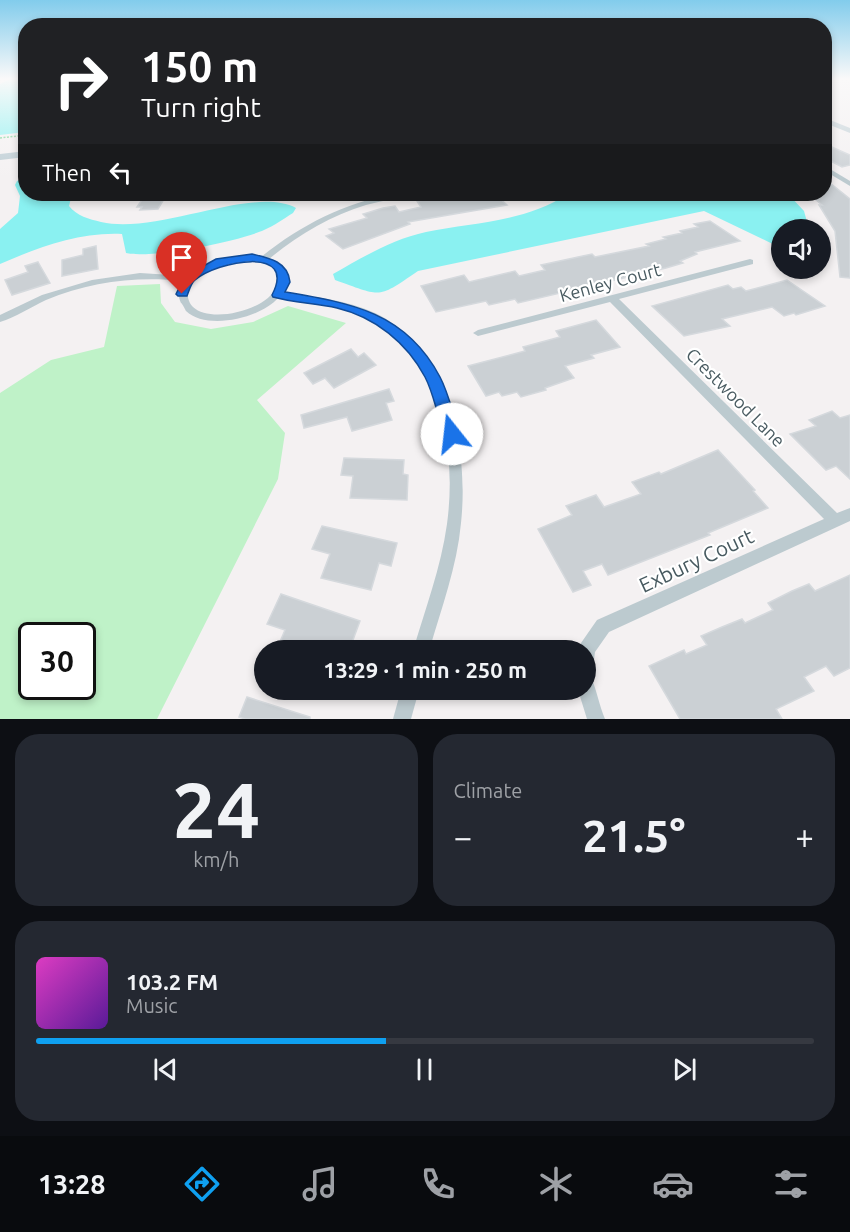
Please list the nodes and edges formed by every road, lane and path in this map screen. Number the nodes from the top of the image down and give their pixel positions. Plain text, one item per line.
1 (832, 123) edge
2 (850, 131) edge
3 (18, 136) edge
4 (0, 138) edge
5 (18, 149) edge
6 (0, 151) edge
7 (18, 155) edge
8 (0, 157) edge
9 (832, 172) edge
10 (850, 184) edge
11 (365, 201) edge
12 (264, 259) junction
13 (750, 262) dead end
14 (189, 279) junction
15 (278, 295) junction
16 (612, 298) junction
17 (0, 319) edge
18 (478, 333) dead end
19 (850, 514) edge
20 (834, 520) junction
21 (424, 640) edge
22 (593, 640) edge
23 (407, 700) edge
24 (589, 700) edge
25 (402, 719) edge
26 (596, 719) edge

1 - 2 street
3 - 4 path
5 - 6 street
7 - 8 street
9 - 10 street
11 - 12 street
12 - 14 street
12 - 15 street
13 - 16 street, Kenley Court
14 - 15 street
14 - 17 street
15 - 21 street
16 - 18 street, Kenley Court
16 - 20 street, Crestwood Lane
19 - 20 street, Exbury Court
20 - 22 street, Exbury Court
23 - 25 street
24 - 26 street

